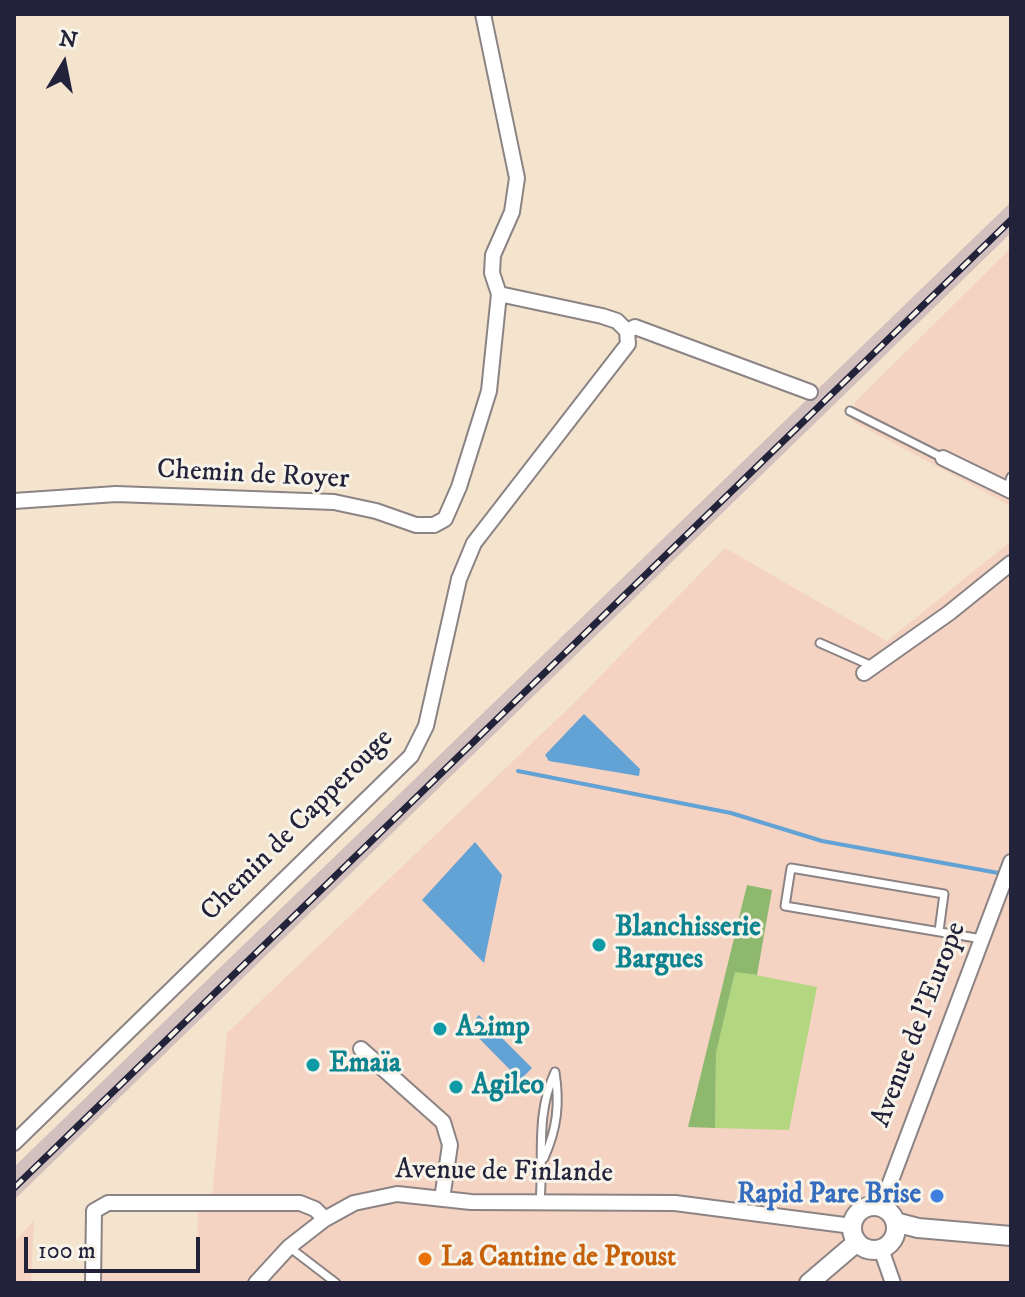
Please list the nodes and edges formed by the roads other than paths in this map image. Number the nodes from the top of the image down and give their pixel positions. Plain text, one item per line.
1 (483, 14) edge
2 (499, 294) junction
3 (627, 331) junction
4 (810, 392) dead end
5 (850, 411) dead end
6 (943, 458) joint
7 (1010, 486) edge
8 (14, 501) edge
9 (1011, 563) edge
10 (820, 643) dead end
11 (868, 670) joint
12 (1010, 863) edge
13 (939, 931) junction
14 (982, 939) junction
15 (361, 1049) dead end
16 (14, 1143) edge
17 (544, 1158) junction
18 (442, 1199) junction
19 (540, 1202) junction
20 (881, 1207) junction
21 (325, 1219) junction
22 (895, 1222) junction
23 (854, 1234) junction
24 (1011, 1236) edge
25 (289, 1247) junction
26 (881, 1249) junction
27 (93, 1283) edge
28 (256, 1283) edge
29 (336, 1283) edge
30 (809, 1283) edge
31 (893, 1283) edge

1 - 2 street
2 - 3 street
2 - 8 street, Chemin de Royer
3 - 4 street
3 - 16 street, Chemin de Capperouge
5 - 6 lane
6 - 7 street
9 - 11 street
10 - 11 lane
12 - 14 street, Avenue de l'Europe
13 - 13 lane
13 - 14 lane
14 - 20 street, Avenue de l'Europe
15 - 18 street
17 - 17 lane
17 - 19 lane
18 - 19 street, Avenue de Finlande
18 - 21 street, Avenue de Finlande
19 - 23 street, Avenue de Finlande
20 - 22 street
20 - 23 street
21 - 25 street, Avenue de Finlande
21 - 27 street
22 - 24 street
22 - 26 street
23 - 26 street
23 - 30 street
25 - 28 street, Avenue de Finlande
25 - 29 lane
26 - 31 street

